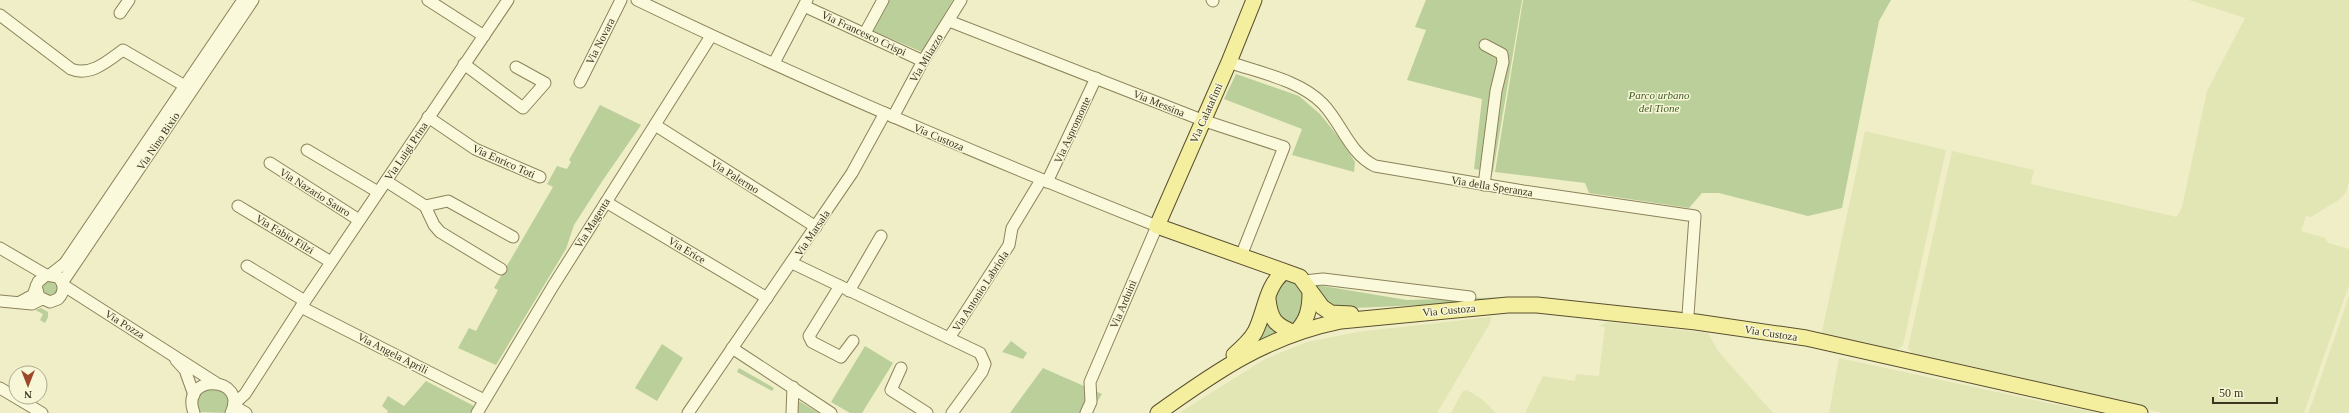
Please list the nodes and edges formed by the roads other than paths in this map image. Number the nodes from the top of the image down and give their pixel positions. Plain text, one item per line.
1 (129, 0) edge
2 (243, 0) edge
3 (253, 0) edge
4 (428, 0) edge
5 (508, 0) edge
6 (621, 0) edge
7 (637, 0) edge
8 (883, 0) edge
9 (961, 0) edge
10 (1254, 0) edge
11 (806, 3) edge
12 (120, 13) dead end
13 (0, 15) edge
14 (949, 21) junction
15 (865, 33) junction
16 (484, 36) junction
17 (711, 36) junction
18 (1485, 45) dead end
19 (923, 61) junction
20 (1229, 62) junction
21 (774, 63) junction
22 (464, 64) junction
23 (516, 67) dead end
24 (1096, 78) junction
25 (580, 82) dead end
26 (185, 86) junction
27 (889, 115) junction
28 (428, 117) junction
29 (1202, 120) junction
30 (655, 125) junction
31 (307, 150) dead end
32 (270, 163) dead end
33 (540, 177) dead end
34 (386, 181) junction
35 (1044, 181) junction
36 (1484, 185) junction
37 (378, 192) junction
38 (606, 202) junction
39 (238, 206) dead end
40 (426, 206) junction
41 (359, 220) junction
42 (1157, 226) junction
43 (816, 227) junction
44 (881, 236) dead end
45 (513, 237) dead end
46 (0, 248) edge
47 (1244, 257) junction
48 (331, 262) junction
49 (792, 263) junction
50 (247, 266) dead end
51 (501, 269) dead end
52 (1284, 272) junction
53 (43, 279) junction
54 (63, 284) junction
55 (1307, 287) junction
56 (844, 288) junction
57 (1269, 294) junction
58 (80, 295) junction
59 (61, 296) junction
60 (1470, 297) dead end
61 (767, 298) junction
62 (42, 299) junction
63 (0, 301) edge
64 (20, 302) junction
65 (303, 304) junction
66 (1396, 315) junction
67 (1688, 315) dead end
68 (1295, 333) junction
69 (949, 338) junction
70 (853, 341) dead end
71 (732, 348) junction
72 (170, 352) junction
73 (901, 368) dead end
74 (196, 369) junction
75 (1210, 376) junction
76 (188, 380) junction
77 (216, 383) junction
78 (250, 386) junction
79 (793, 387) junction
80 (0, 388) edge
81 (228, 389) junction
82 (194, 395) junction
83 (484, 400) junction
84 (233, 407) edge
85 (42, 413) edge
86 (194, 413) edge
87 (246, 413) edge
88 (477, 413) edge
89 (688, 413) edge
90 (792, 413) edge
91 (831, 413) edge
92 (926, 413) edge
93 (952, 413) edge
94 (1086, 413) edge
95 (1158, 413) edge
96 (2140, 413) edge

1 - 12 street
2 - 26 street, Via Nino Bixio
3 - 54 street, Via Nino Bixio
4 - 16 street
5 - 16 street, Via Luigi Prina
6 - 25 street, Via Novara
7 - 17 street, Via Custoza
8 - 15 street
9 - 14 street, Via Milazzo
10 - 20 main road, Via Calatafimi
11 - 15 street, Via Francesco Crispi
11 - 21 street
13 - 26 street
14 - 19 street, Via Milazzo
14 - 24 street, Via Messina
15 - 19 street, Via Francesco Crispi
16 - 22 street, Via Luigi Prina
17 - 21 street, Via Custoza
17 - 30 street, Via Magenta
18 - 36 street
19 - 27 street, Via Milazzo
20 - 29 main road, Via Calatafimi
20 - 36 street, Via della Speranza
21 - 27 street, Via Custoza
22 - 23 street
22 - 28 street, Via Luigi Prina
24 - 29 street, Via Messina
24 - 35 street, Via Aspromonte
26 - 53 street, Via Nino Bixio
27 - 35 street, Via Custoza
27 - 43 street, Via Marsala
28 - 33 street, Via Enrico Toti
28 - 34 street, Via Luigi Prina
29 - 42 main road, Via Calatafimi
29 - 47 street, Via Messina
30 - 38 street, Via Magenta
30 - 43 street, Via Palermo
31 - 37 street
32 - 41 street, Via Nazario Sauro
34 - 37 street, Via Luigi Prina
34 - 40 street
35 - 42 street, Via Custoza
35 - 69 street, Via Antonio Labriola
36 - 67 street, Via della Speranza
37 - 41 street, Via Luigi Prina
38 - 61 street, Via Erice
38 - 83 street, Via Magenta
39 - 48 street, Via Fabio Filzi
40 - 45 street
40 - 51 street
41 - 48 street, Via Luigi Prina
42 - 47 main road, Via Custoza
42 - 94 street, Via Arduini
43 - 49 street, Via Marsala
44 - 56 street
46 - 53 street
47 - 52 main road, Via Custoza
47 - 57 main road, Via Custoza
48 - 65 street, Via Luigi Prina
49 - 56 street, Via Antonio Labriola
49 - 61 street, Via Marsala
50 - 65 street
52 - 55 main road, Via Custoza
52 - 57 main road
53 - 54 street
53 - 62 street
53 - 64 street, Via Nino Bixio
54 - 58 street, Via Pozza
54 - 59 street
55 - 60 street, Via Custoza
55 - 66 main road, Via Custoza
55 - 68 main road
56 - 69 street, Via Antonio Labriola
56 - 70 street
57 - 68 main road, Via Custoza
57 - 75 main road
58 - 59 street
58 - 72 street, Via Pozza
59 - 62 street
61 - 71 street, Via Marsala
62 - 64 street
63 - 64 street
65 - 78 street, Via Luigi Prina
65 - 83 street, Via Angela Aprili
66 - 68 main road, Via Custoza
66 - 96 main road, Via Custoza
68 - 75 main road, Via Custoza
69 - 93 street, Via Antonio Labriola
71 - 79 street
71 - 89 street, Via Marsala
72 - 74 street, Via Pozza
72 - 76 street, Via Pozza
73 - 92 street
74 - 76 street
74 - 77 street, Via Pozza
75 - 95 main road
76 - 82 street, Via Pozza
77 - 81 street, Via Pozza
77 - 82 street
78 - 81 street
78 - 84 street, Via Luigi Prina
79 - 90 street
79 - 91 street
80 - 85 street
81 - 84 street
82 - 86 street, Via Pozza
83 - 88 street, Via Magenta
84 - 87 street

